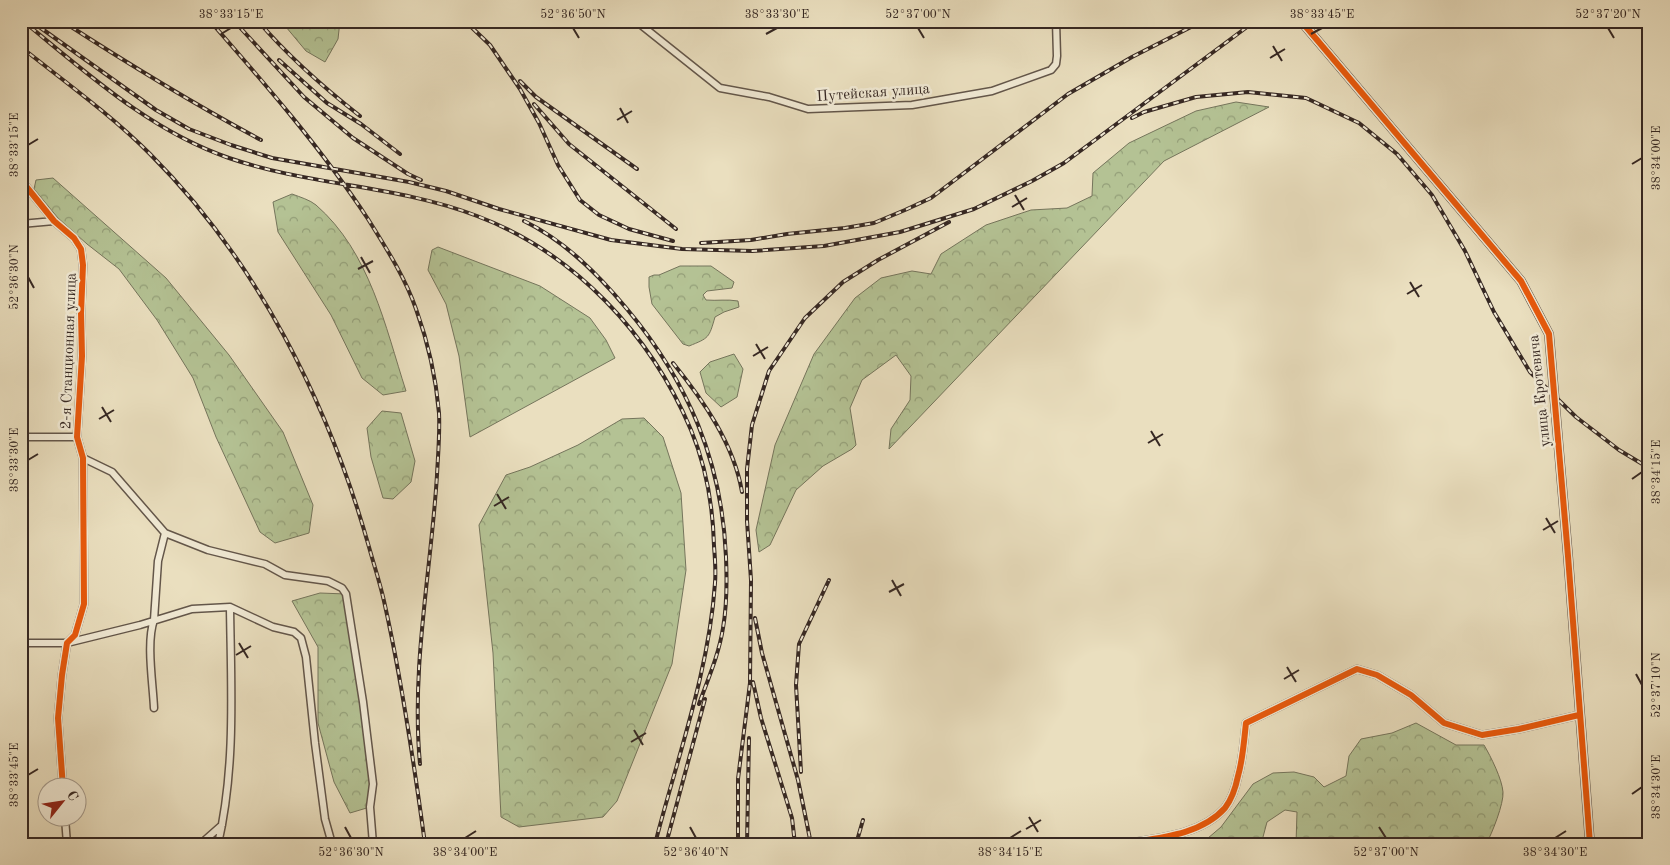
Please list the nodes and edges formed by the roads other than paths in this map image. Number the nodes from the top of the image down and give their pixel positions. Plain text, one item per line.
1 (636, 21) edge
2 (1056, 21) edge
3 (1301, 21) edge
4 (21, 180) edge
5 (54, 221) junction
6 (21, 224) edge
7 (21, 437) edge
8 (77, 437) junction
9 (83, 458) junction
10 (165, 533) junction
11 (230, 606) junction
12 (154, 620) junction
13 (21, 643) edge
14 (67, 644) junction
15 (154, 708) dead end
16 (1579, 715) junction
17 (62, 778) edge
18 (222, 825) junction
19 (66, 828) edge
20 (67, 844) edge
21 (204, 844) edge
22 (218, 844) edge
23 (332, 844) edge
24 (372, 844) edge
25 (1121, 844) edge
26 (1590, 844) edge

1 - 2 street, Путейская улица
3 - 16 street, улица Кротевича
4 - 5 street, 2-я Станционная улица
5 - 6 street
5 - 8 street, 2-я Станционная улица
7 - 8 street
8 - 9 street, 2-я Станционная улица
9 - 10 street
9 - 14 street, 2-я Станционная улица
10 - 12 street
10 - 24 street
11 - 12 street
11 - 18 street
11 - 23 street
12 - 14 street
12 - 15 street
13 - 14 street
14 - 17 street, 2-я Станционная улица
16 - 25 street
16 - 26 street, улица Кротевича
18 - 21 street
18 - 22 street
19 - 20 street

